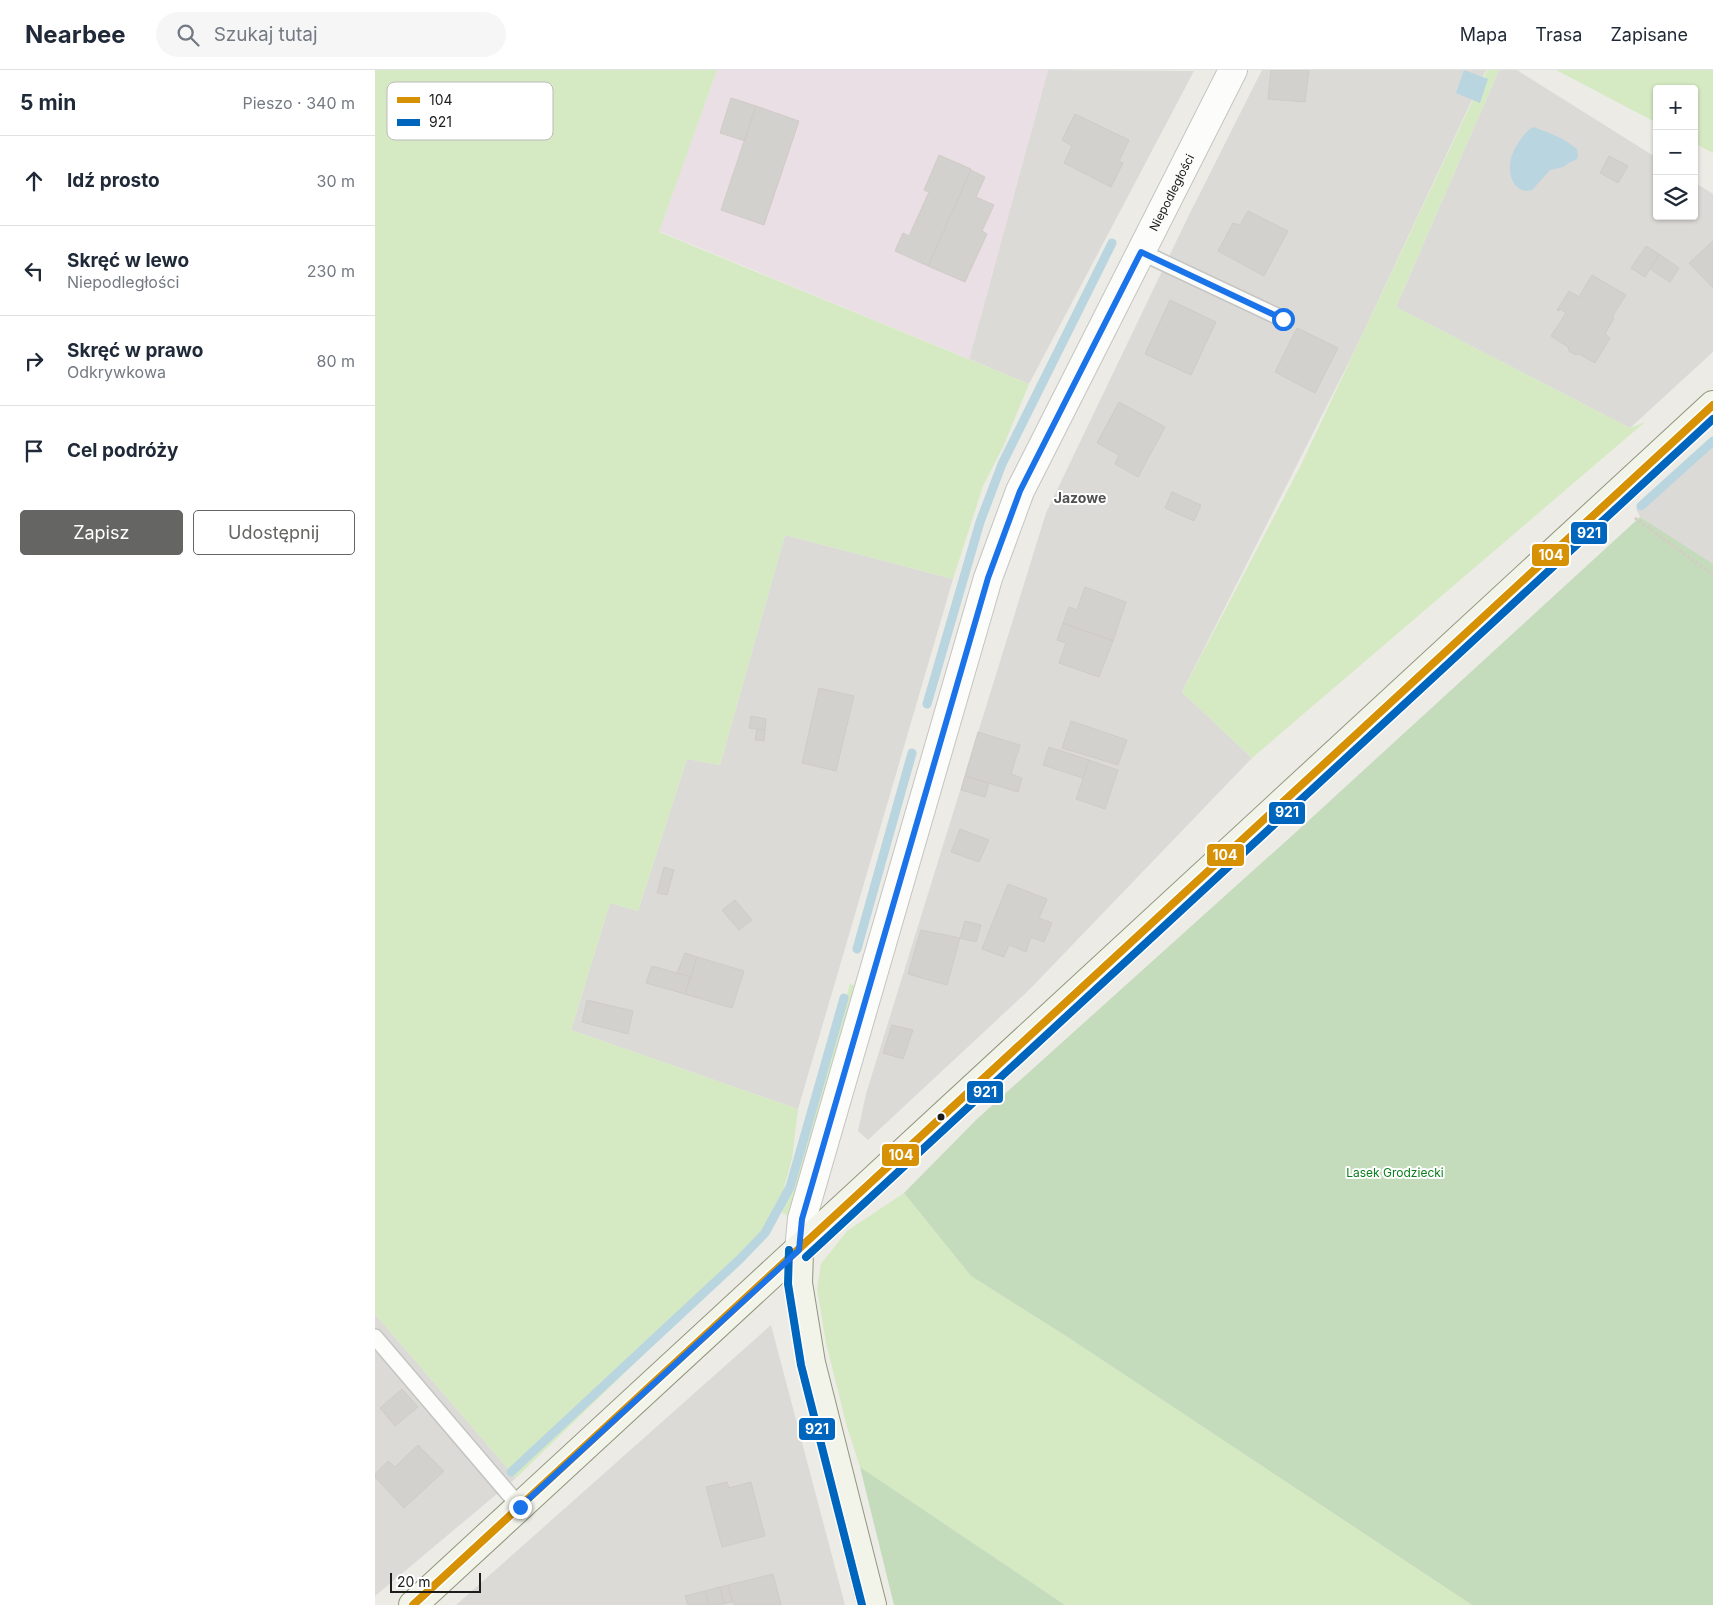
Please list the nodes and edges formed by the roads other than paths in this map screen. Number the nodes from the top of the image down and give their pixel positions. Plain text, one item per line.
1 (1233, 70) edge
2 (1141, 252) junction
3 (1283, 319) dead end
4 (1713, 405) edge
5 (799, 1250) junction
6 (375, 1337) edge
7 (520, 1507) junction
8 (413, 1605) edge
9 (872, 1605) edge

1 - 2 street, Niepodległości
2 - 3 lane
2 - 5 street, Niepodległości
4 - 5 street
5 - 7 street
5 - 9 street
6 - 7 lane
7 - 8 street

